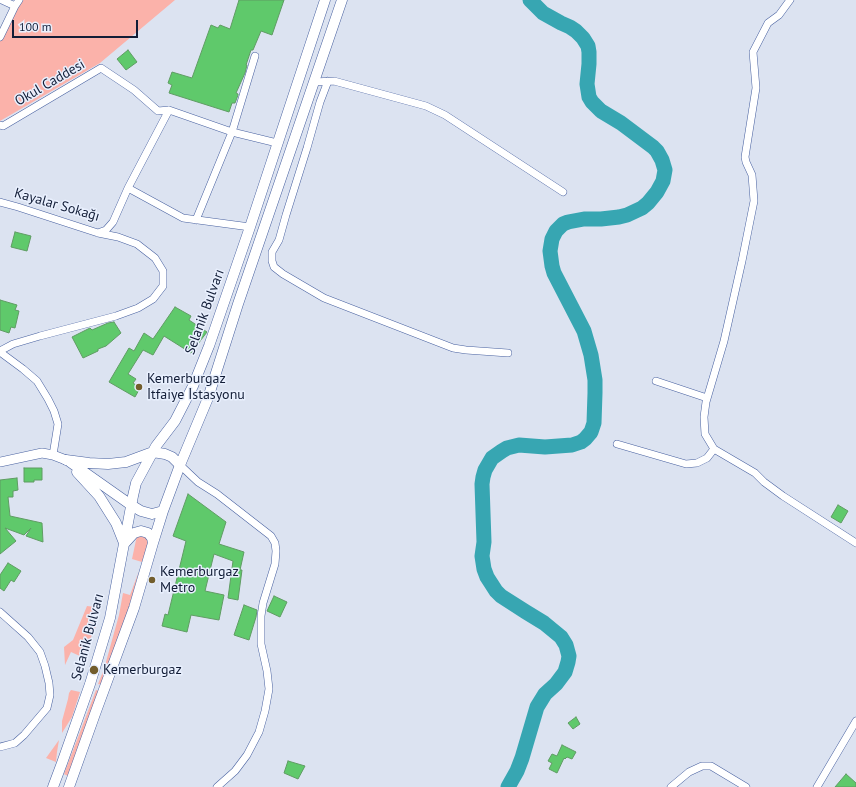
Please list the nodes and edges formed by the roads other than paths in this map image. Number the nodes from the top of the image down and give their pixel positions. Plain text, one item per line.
1 (2, 0) edge
2 (325, 0) edge
3 (342, 0) edge
4 (790, 0) edge
5 (17, 3) edge
6 (0, 36) edge
7 (254, 56) dead end
8 (306, 57) junction
9 (321, 61) junction
10 (328, 81) junction
11 (314, 82) junction
12 (170, 110) junction
13 (0, 126) edge
14 (232, 132) junction
15 (277, 144) junction
16 (128, 188) junction
17 (563, 192) dead end
18 (0, 202) edge
19 (196, 220) junction
20 (250, 227) junction
21 (98, 233) junction
22 (0, 352) edge
23 (508, 353) dead end
24 (656, 381) dead end
25 (707, 398) junction
26 (617, 444) dead end
27 (714, 449) junction
28 (153, 452) junction
29 (53, 455) junction
30 (66, 460) junction
31 (0, 462) edge
32 (180, 465) junction
33 (131, 504) junction
34 (163, 511) junction
35 (153, 543) junction
36 (856, 543) edge
37 (124, 544) junction
38 (0, 612) edge
39 (856, 721) edge
40 (0, 747) edge
41 (53, 787) edge
42 (69, 787) edge
43 (217, 787) edge
44 (671, 787) edge
45 (746, 787) edge
46 (817, 787) edge

1 - 5 street
2 - 8 main road, Selanik Bulvarı
3 - 9 main road, Selanik Bulvarı
4 - 25 street
5 - 6 street
7 - 14 street
8 - 9 main road
8 - 15 main road, Selanik Bulvarı
9 - 11 main road, Selanik Bulvarı
10 - 11 street
10 - 17 street
10 - 23 street
11 - 32 main road, Selanik Bulvarı
12 - 13 street, Okul Caddesi
12 - 14 street
12 - 16 street
14 - 15 street
14 - 19 street
15 - 20 main road, Selanik Bulvarı
16 - 19 street
16 - 21 street, Kayalar Sokağı
18 - 21 street, Kayalar Sokağı
19 - 20 street
20 - 28 main road, Selanik Bulvarı
21 - 22 street
22 - 29 street
24 - 25 street
25 - 27 street
26 - 27 street
27 - 36 street
28 - 30 main road
28 - 32 main road
28 - 33 main road, Selanik Bulvarı
29 - 30 street
29 - 31 street
30 - 33 main road
30 - 37 main road
32 - 34 main road, Selanik Bulvarı
32 - 43 street
33 - 34 main road
33 - 37 main road, Selanik Bulvarı
34 - 35 main road, Selanik Bulvarı
35 - 37 main road
35 - 42 main road, Selanik Bulvarı
37 - 41 main road, Selanik Bulvarı
38 - 40 street
39 - 46 street
44 - 45 street

